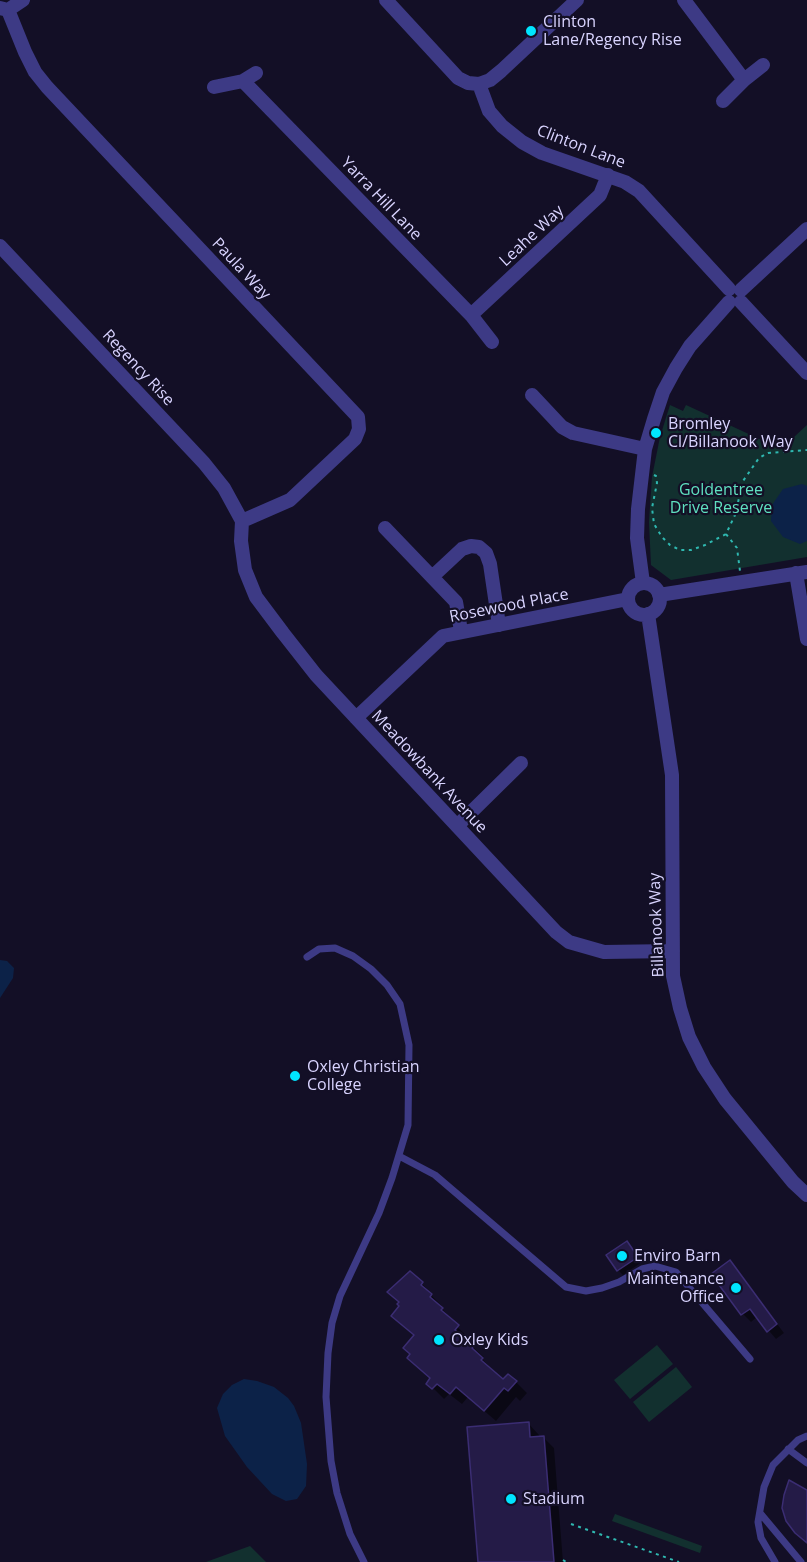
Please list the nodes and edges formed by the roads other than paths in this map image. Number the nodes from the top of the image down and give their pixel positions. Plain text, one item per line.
1 (23, 0) edge
2 (386, 0) edge
3 (577, 0) edge
4 (684, 0) edge
5 (4, 9) edge
6 (763, 64) dead end
7 (256, 73) dead end
8 (744, 80) junction
9 (243, 81) junction
10 (479, 84) junction
11 (214, 87) dead end
12 (723, 101) dead end
13 (608, 175) junction
14 (807, 229) edge
15 (0, 246) edge
16 (735, 296) junction
17 (471, 315) junction
18 (492, 342) dead end
19 (807, 373) edge
20 (532, 395) dead end
21 (645, 449) junction
22 (242, 521) junction
23 (385, 528) dead end
24 (801, 573) edge
25 (432, 577) junction
26 (643, 583) junction
27 (659, 595) junction
28 (628, 599) junction
29 (648, 614) junction
30 (499, 625) junction
31 (461, 631) junction
32 (807, 639) edge
33 (356, 718) junction
34 (521, 763) dead end
35 (458, 826) junction
36 (673, 951) junction
37 (307, 957) dead end
38 (399, 1156) junction
39 (807, 1195) edge
40 (750, 1359) dead end
41 (807, 1436) edge
42 (788, 1449) junction
43 (807, 1463) edge
44 (760, 1513) junction
45 (364, 1562) edge
46 (775, 1562) edge
47 (801, 1562) edge

1 - 5 street
2 - 10 street
3 - 10 street
4 - 8 street
5 - 22 street, Paula Way
6 - 8 street
7 - 9 street
8 - 12 street
9 - 11 street
9 - 17 street, Yarra Hill Lane
10 - 13 street, Clinton Lane
13 - 16 street, Clinton Lane
13 - 17 street, Leahe Way
14 - 16 street
15 - 22 street, Regency Rise
16 - 19 street, Clinton Lane
16 - 21 street
17 - 18 street, Yarra Hill Lane
20 - 21 street
21 - 26 street
22 - 33 street, Meadowbank Avenue
23 - 25 street
24 - 27 street
24 - 32 street
25 - 30 street
25 - 31 street
26 - 27 street
26 - 28 street
27 - 29 street
28 - 29 street
28 - 30 street, Rosewood Place
29 - 36 street, Billanook Way
30 - 31 street, Rosewood Place
31 - 33 street, Rosewood Place
33 - 35 street, Meadowbank Avenue
34 - 35 street
35 - 36 street, Meadowbank Avenue
36 - 39 street, Billanook Way
37 - 38 lane
38 - 40 lane
38 - 45 lane
41 - 42 lane
42 - 43 lane
42 - 44 lane
44 - 46 lane
44 - 47 lane

